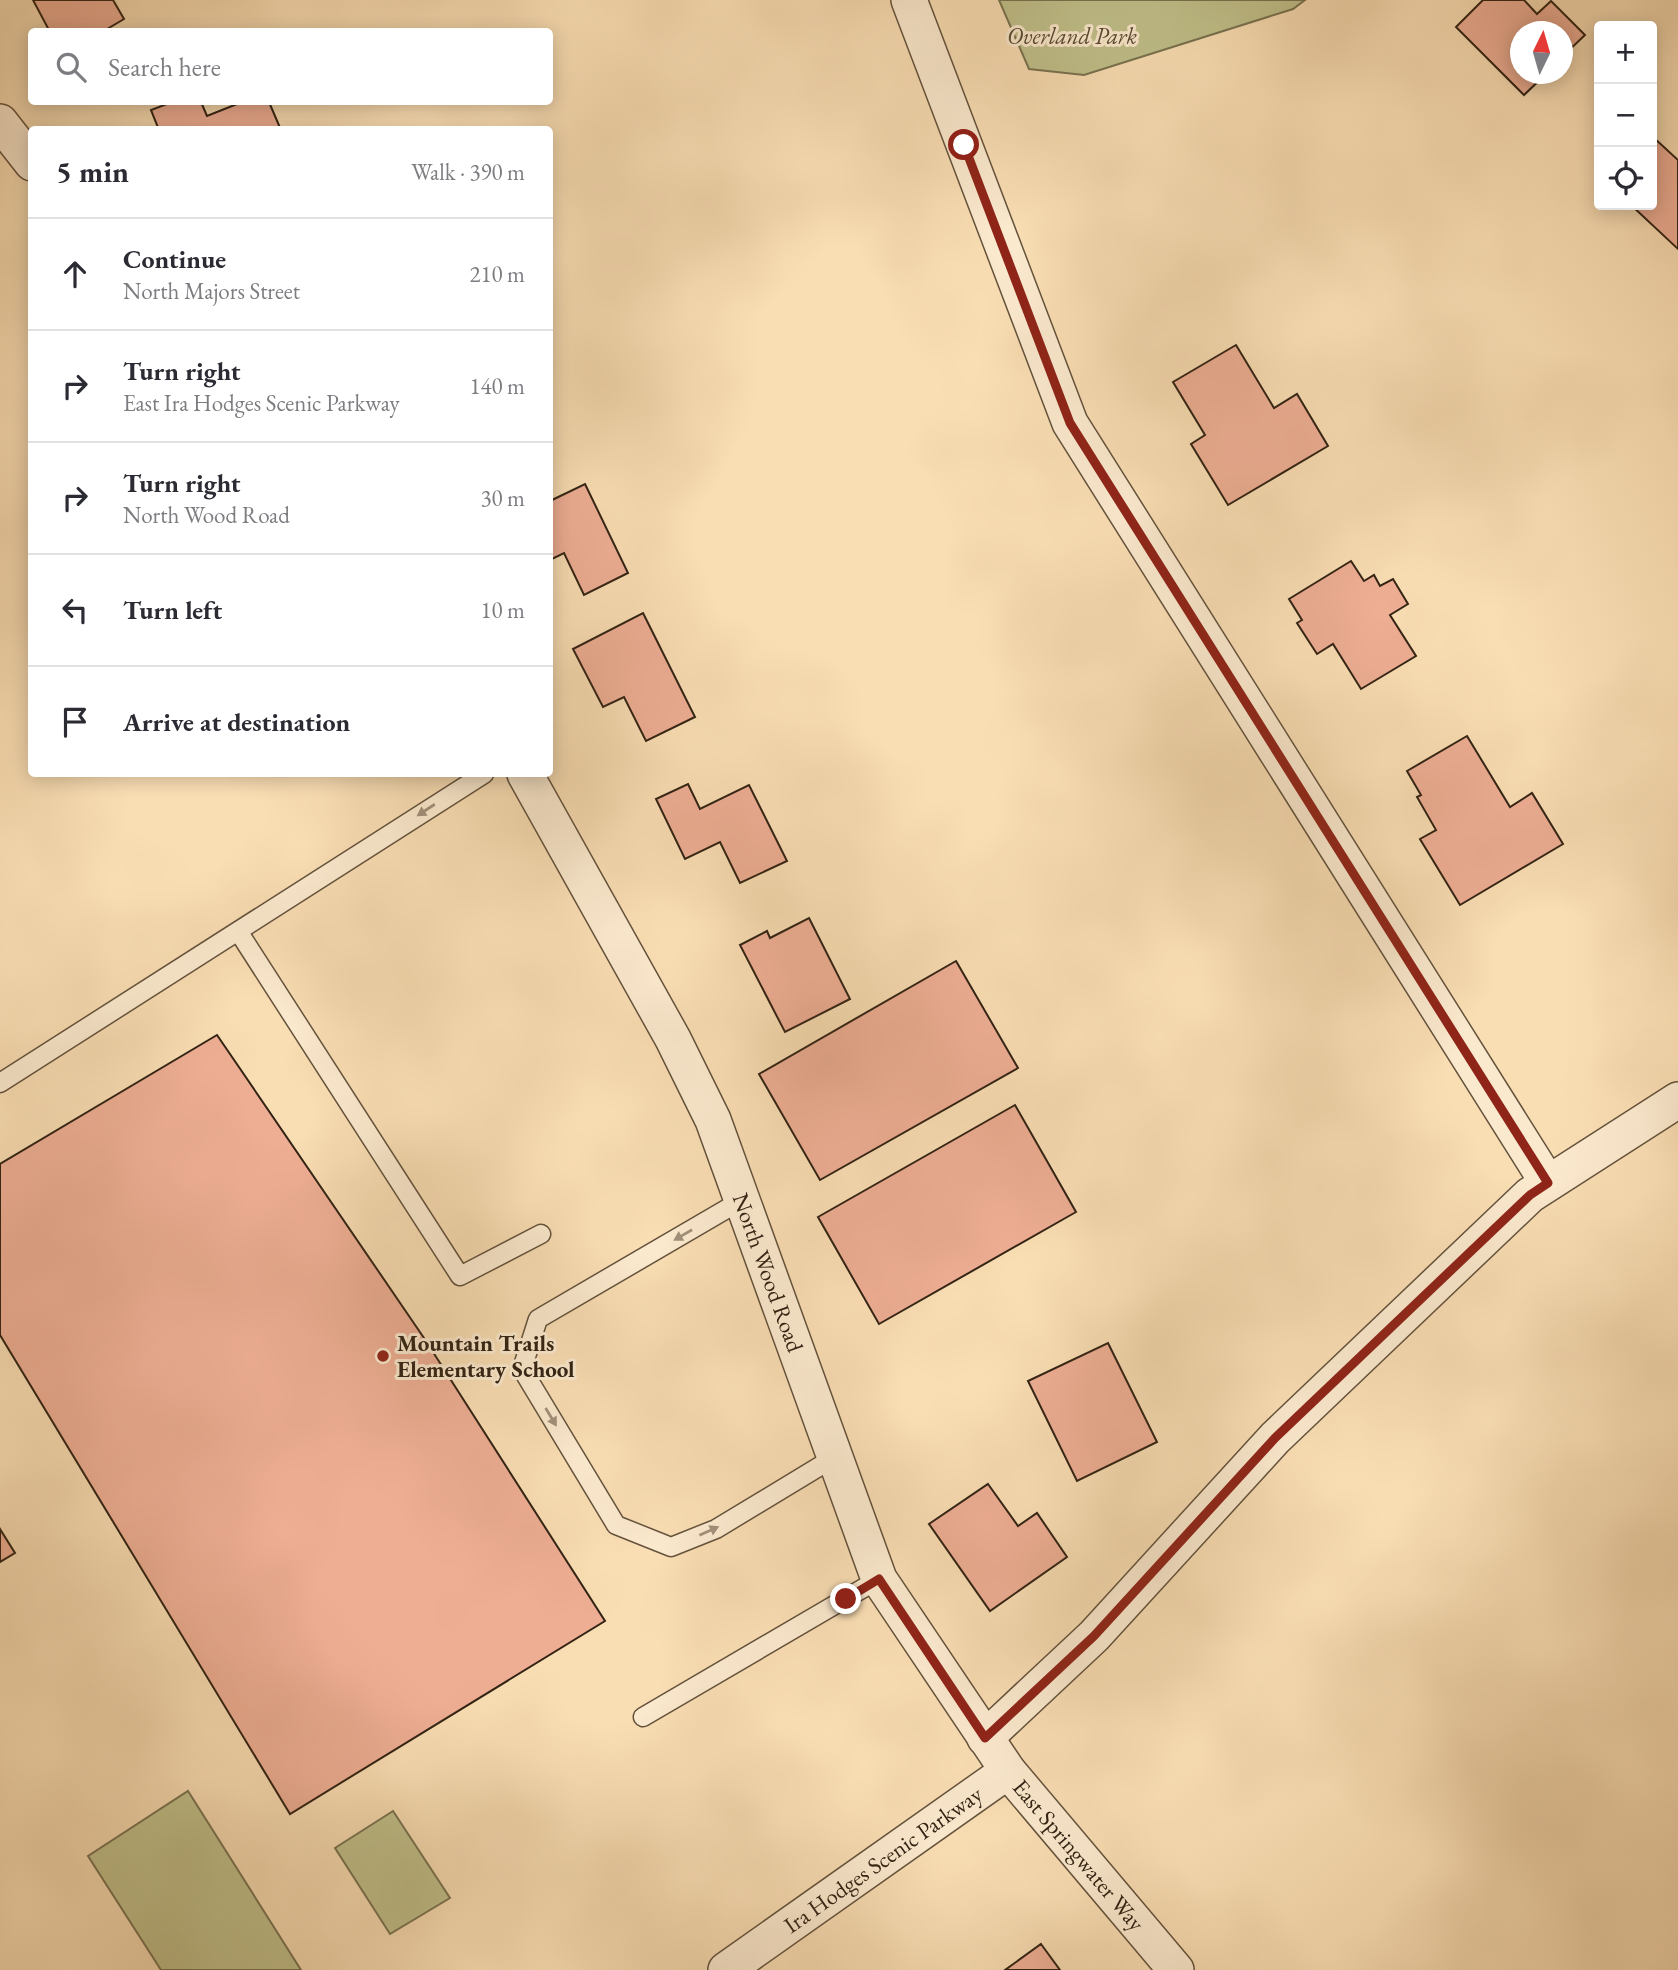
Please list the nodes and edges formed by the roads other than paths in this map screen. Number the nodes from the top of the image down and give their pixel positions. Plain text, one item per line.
1 (909, 0) edge
2 (0, 122) edge
3 (28, 158) edge
4 (479, 777) edge
5 (528, 777) edge
6 (238, 931) junction
7 (0, 1083) edge
8 (1678, 1100) edge
9 (1548, 1183) junction
10 (742, 1200) junction
11 (541, 1234) dead end
12 (835, 1457) junction
13 (879, 1579) junction
14 (643, 1717) dead end
15 (985, 1738) junction
16 (1008, 1771) junction
17 (726, 1970) edge
18 (1176, 1970) edge

1 - 9 street
2 - 3 street
4 -> 6 lane
5 - 10 street, North Wood Road
6 - 7 lane
6 - 11 lane
8 - 9 street
9 - 15 street
10 - 12 street, North Wood Road
10 -> 12 lane
12 - 13 street, North Wood Road
13 - 14 lane
13 - 15 street, North Wood Road
15 - 16 street, North Wood Road
16 - 17 street, Ira Hodges Scenic Parkway
16 - 18 street, East Springwater Way

